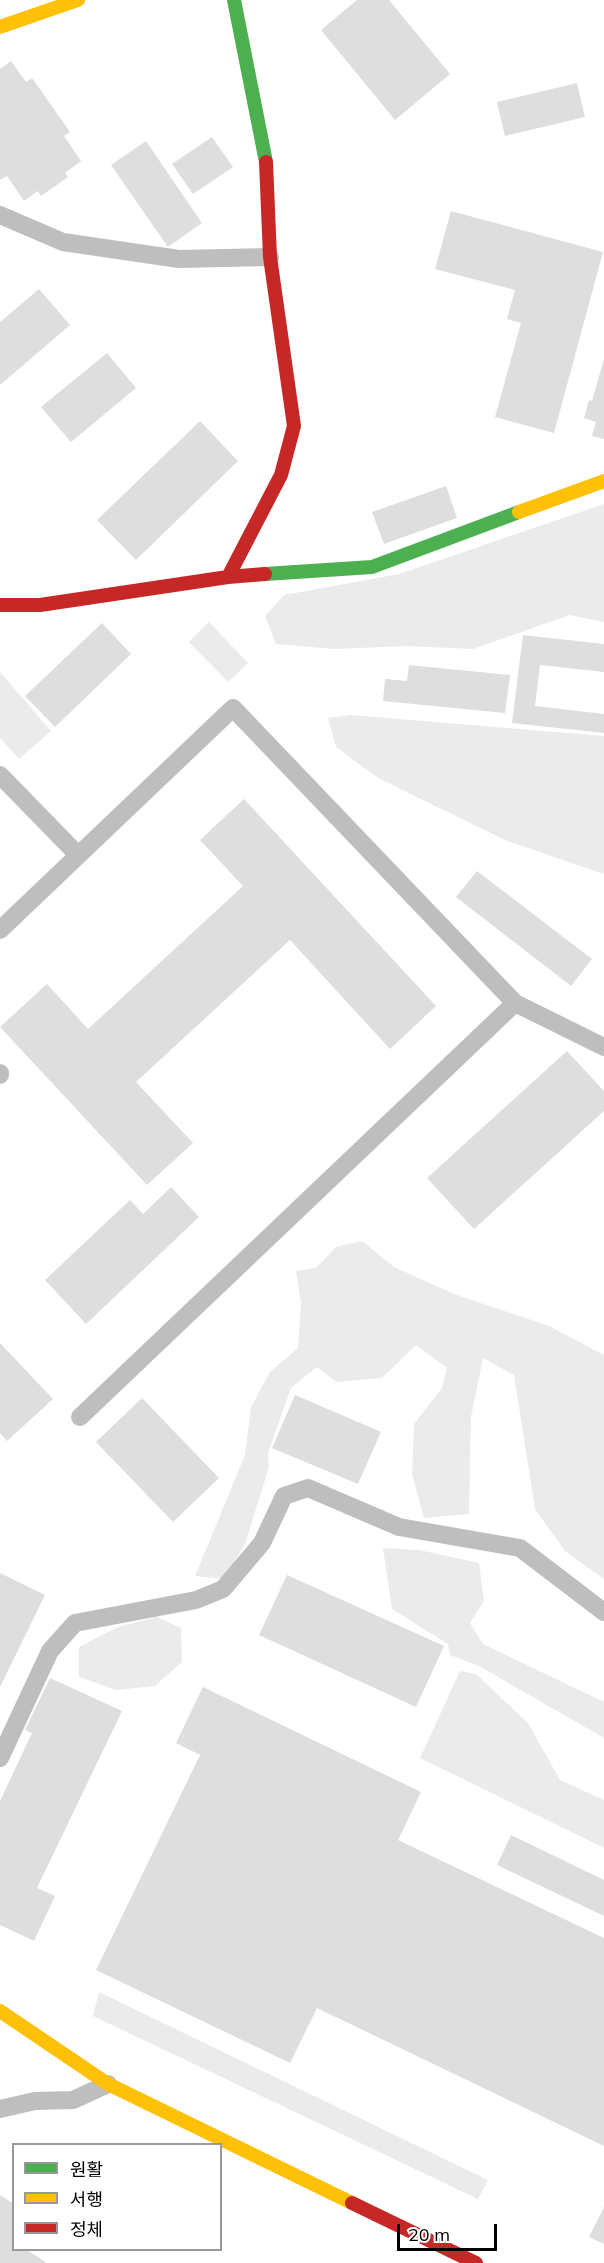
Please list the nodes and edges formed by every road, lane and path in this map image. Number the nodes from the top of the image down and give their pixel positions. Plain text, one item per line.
1 (78, 0) edge
2 (234, 0) edge
3 (0, 27) edge
4 (0, 214) edge
5 (270, 257) junction
6 (604, 481) edge
7 (228, 577) junction
8 (0, 605) edge
9 (0, 775) edge
10 (78, 855) junction
11 (0, 930) edge
12 (515, 1003) junction
13 (604, 1047) edge
14 (80, 1417) dead end
15 (604, 1612) edge
16 (0, 1758) edge
17 (0, 2011) edge
18 (108, 2084) junction
19 (0, 2109) edge
20 (476, 2263) edge

1 - 3 street
2 - 5 street
4 - 5 lane
5 - 7 street
6 - 7 street
7 - 8 street
9 - 10 lane
10 - 11 lane
10 - 12 lane
12 - 13 lane
12 - 14 lane
15 - 16 lane
17 - 18 street
18 - 19 lane
18 - 20 street

